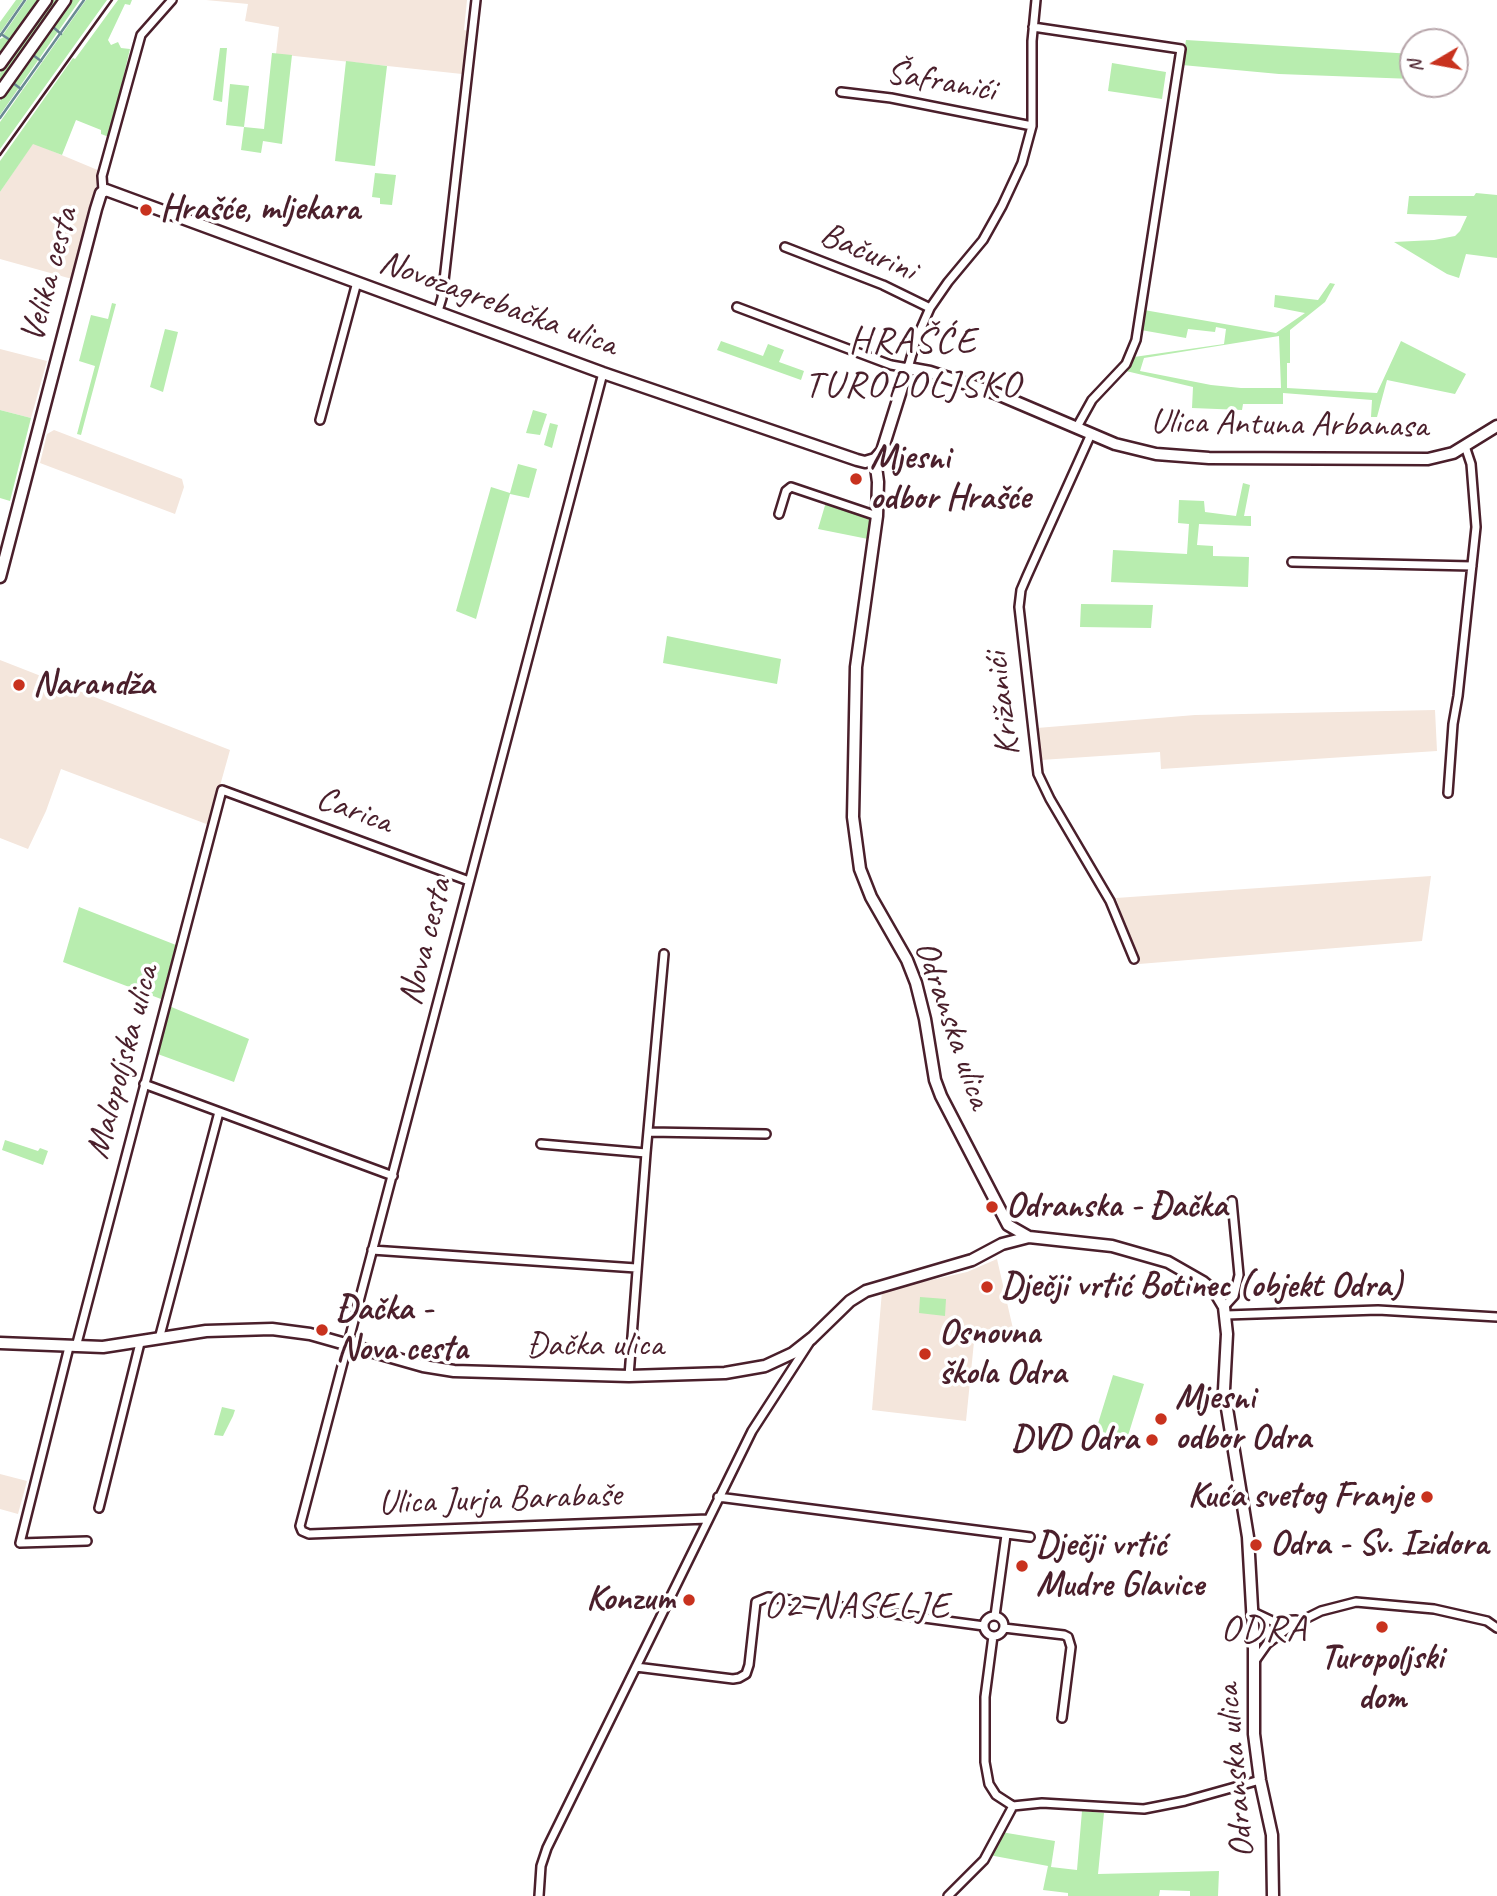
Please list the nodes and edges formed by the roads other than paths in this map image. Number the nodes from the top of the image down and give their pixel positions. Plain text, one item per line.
1 (46, 0) edge
2 (65, 0) edge
3 (173, 0) edge
4 (476, 0) edge
5 (1035, 0) edge
6 (1033, 27) junction
7 (0, 64) edge
8 (0, 92) edge
9 (841, 92) dead end
10 (1032, 126) junction
11 (103, 191) junction
12 (785, 247) dead end
13 (357, 282) junction
14 (737, 307) dead end
15 (930, 308) junction
16 (438, 311) junction
17 (908, 368) junction
18 (603, 373) junction
19 (320, 420) dead end
20 (1497, 426) edge
21 (1077, 427) junction
22 (1091, 434) junction
23 (1465, 446) junction
24 (875, 459) junction
25 (779, 514) dead end
26 (877, 516) junction
27 (1292, 562) dead end
28 (1472, 566) junction
29 (0, 577) edge
30 (222, 790) joint
31 (1448, 793) dead end
32 (469, 881) junction
33 (664, 954) dead end
34 (1134, 959) dead end
35 (144, 1084) junction
36 (219, 1112) junction
37 (649, 1132) junction
38 (766, 1134) dead end
39 (541, 1144) dead end
40 (646, 1153) junction
41 (393, 1176) junction
42 (1232, 1201) dead end
43 (1004, 1219) junction
44 (1029, 1237) junction
45 (1002, 1244) junction
46 (372, 1250) junction
47 (636, 1268) junction
48 (1225, 1311) junction
49 (1497, 1317) edge
50 (812, 1338) junction
51 (159, 1339) junction
52 (0, 1343) edge
53 (140, 1343) junction
54 (347, 1345) junction
55 (73, 1347) junction
56 (770, 1364) junction
57 (629, 1376) junction
58 (785, 1378) junction
59 (718, 1497) junction
60 (99, 1508) dead end
61 (708, 1519) junction
62 (301, 1524) joint
63 (1006, 1535) junction
64 (1030, 1537) dead end
65 (87, 1541) dead end
66 (1253, 1612) junction
67 (995, 1616) junction
68 (1304, 1619) junction
69 (1497, 1620) edge
70 (1487, 1621) junction
71 (984, 1626) junction
72 (1004, 1628) junction
73 (1497, 1628) edge
74 (993, 1636) junction
75 (1254, 1662) junction
76 (636, 1667) junction
77 (1062, 1718) dead end
78 (1260, 1780) junction
79 (1013, 1806) junction
80 (539, 1896) edge
81 (948, 1896) edge
82 (1273, 1896) edge

1 - 7 street
2 - 8 street
3 - 11 street, Velika cesta
4 - 16 street
5 - 6 street
6 - 10 street
6 - 21 street, Ulica Antuna Arbanasa
9 - 10 street, Šafranići
10 - 15 street
11 - 13 street, Novozagrebačka ulica
11 - 29 street, Velika cesta
12 - 15 street, Bačurini
13 - 16 street, Novozagrebačka ulica
13 - 19 street
14 - 17 street
15 - 17 street
16 - 18 street, Novozagrebačka ulica
17 - 21 street, Ulica Antuna Arbanasa
17 - 24 street
18 - 24 street, Novozagrebačka ulica
18 - 32 street, Nova cesta
20 - 23 street, Ulica Antuna Arbanasa
21 - 22 street, Ulica Antuna Arbanasa
22 - 23 street, Ulica Antuna Arbanasa
22 - 34 street, Križanići
23 - 28 street
24 - 26 street, Odranska ulica
25 - 26 street
26 - 43 street, Odranska ulica
27 - 28 street
28 - 31 street
30 - 32 street, Carica
30 - 35 street, Malopoljska ulica
32 - 41 street, Nova cesta
33 - 37 street
35 - 36 street
35 - 55 street, Malopoljska ulica
36 - 41 street
36 - 51 street
37 - 38 street
37 - 40 street
39 - 40 street
40 - 47 street
41 - 46 street, Nova cesta
42 - 48 street, Odranska ulica
43 - 44 street, Odranska ulica
43 - 45 street
44 - 45 street, Đačka ulica
44 - 48 street, Odranska ulica
45 - 50 street, Đačka ulica
46 - 47 street
46 - 54 street, Nova cesta
47 - 57 street
48 - 49 street
48 - 66 street, Odranska ulica
50 - 56 street, Đačka ulica
50 - 58 street
51 - 53 street, Đačka ulica
51 - 54 street, Đačka ulica
52 - 55 street, Đačka ulica
53 - 55 street, Đačka ulica
53 - 60 street
54 - 57 street, Đačka ulica
54 - 62 street, Nova cesta
55 - 65 street
56 - 57 street, Đačka ulica
56 - 58 street
58 - 59 street
59 - 61 street
59 - 63 street
61 - 62 street, Ulica Jurja Barabaše
61 - 76 street
63 - 64 street
63 - 67 street
66 - 68 street
66 - 75 street, Odranska ulica
67 - 71 street
67 - 72 street
68 - 70 street
68 - 75 street
69 - 70 street
70 - 73 street
71 - 74 street
71 - 76 street
72 - 74 street
72 - 77 street
74 - 79 street
75 - 78 street, Odranska ulica
76 - 80 street
78 - 79 street
78 - 82 street, Odranska ulica
79 - 81 street

